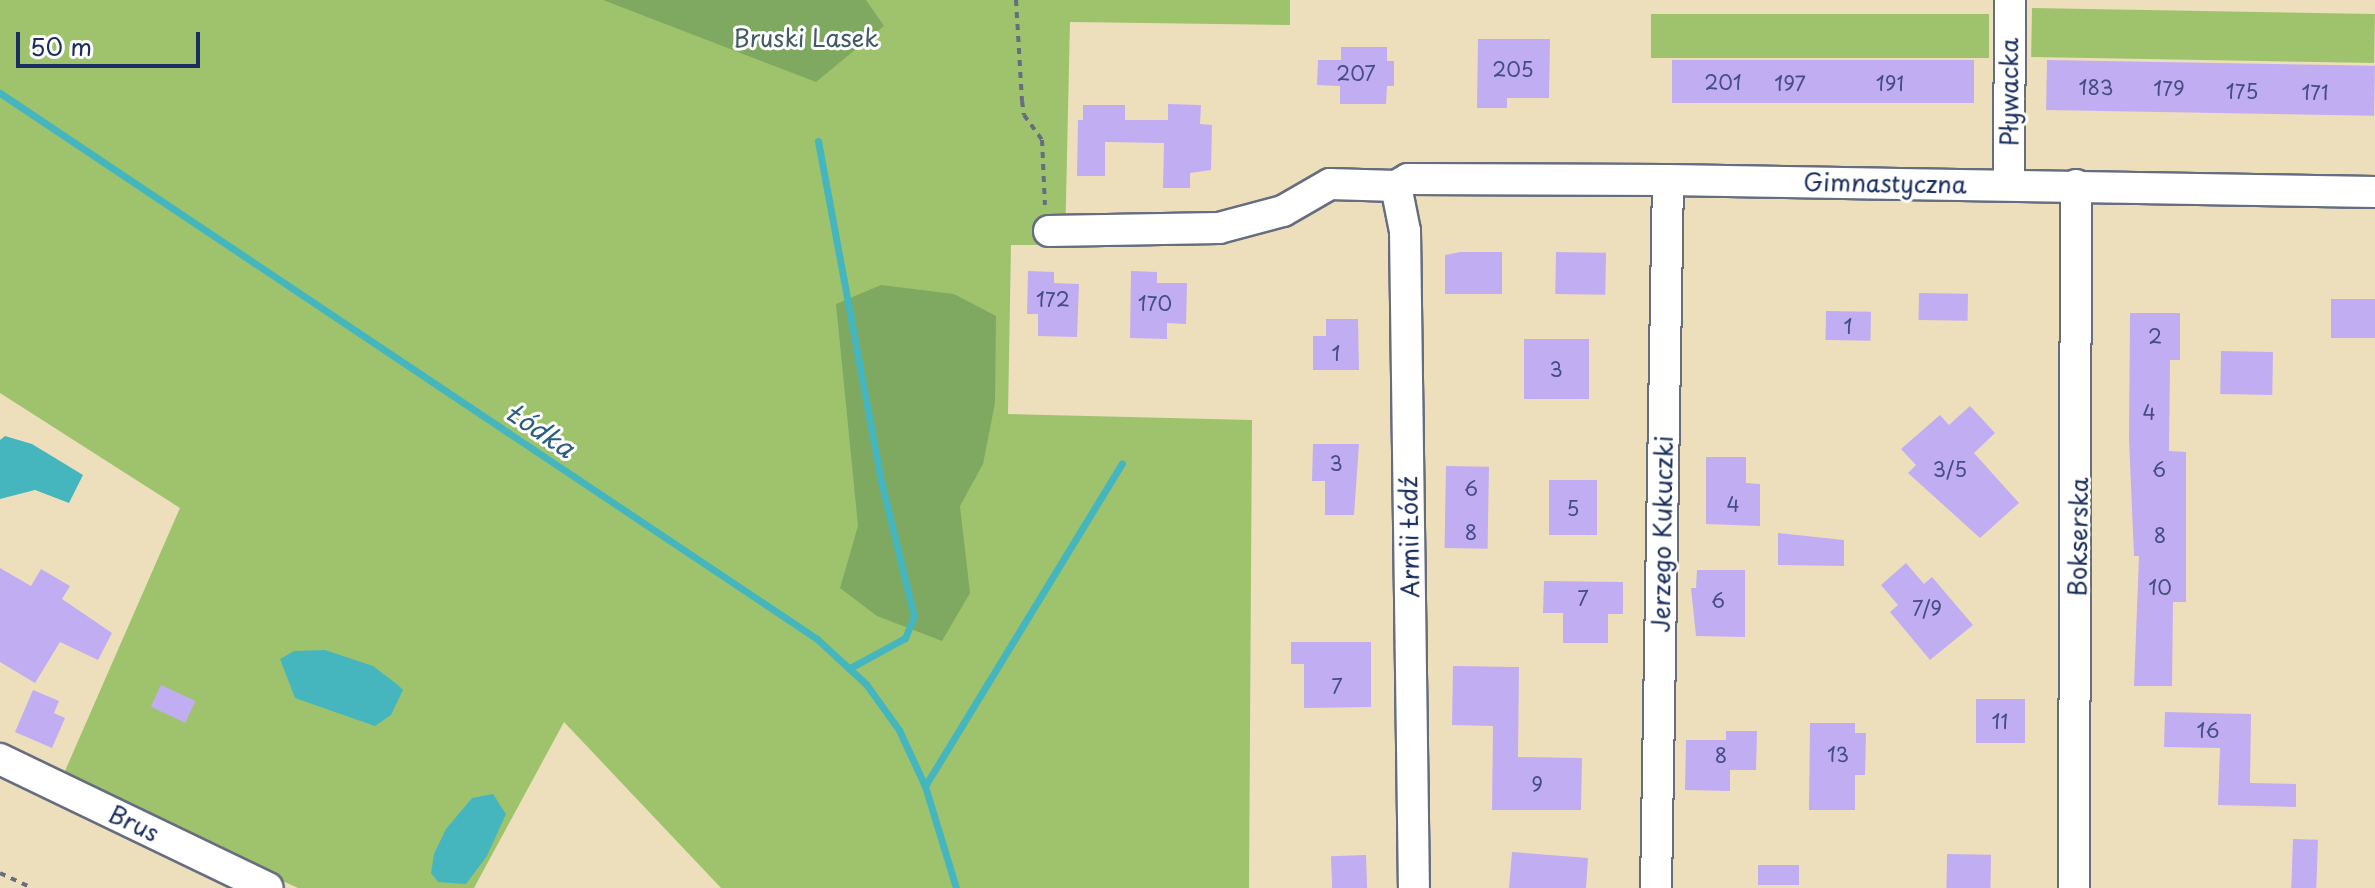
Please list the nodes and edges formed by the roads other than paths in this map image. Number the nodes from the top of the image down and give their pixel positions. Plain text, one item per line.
1 (2010, 0) edge
2 (1668, 180) junction
3 (2009, 184) junction
4 (2076, 185) junction
5 (1396, 186) junction
6 (2375, 192) edge
7 (1049, 231) road end
8 (0, 759) edge
9 (268, 888) edge
10 (1414, 888) edge
11 (1656, 888) edge
12 (2074, 888) edge

1 - 3 street, Pływacka
2 - 3 street, Gimnastyczna
2 - 5 street, Gimnastyczna
2 - 11 street, Jerzego Kukuczki
3 - 4 street, Gimnastyczna
4 - 6 street, Gimnastyczna
4 - 12 street, Bokserska
5 - 7 street, Gimnastyczna
5 - 10 street, Armii Łódź
8 - 9 street, Brus

